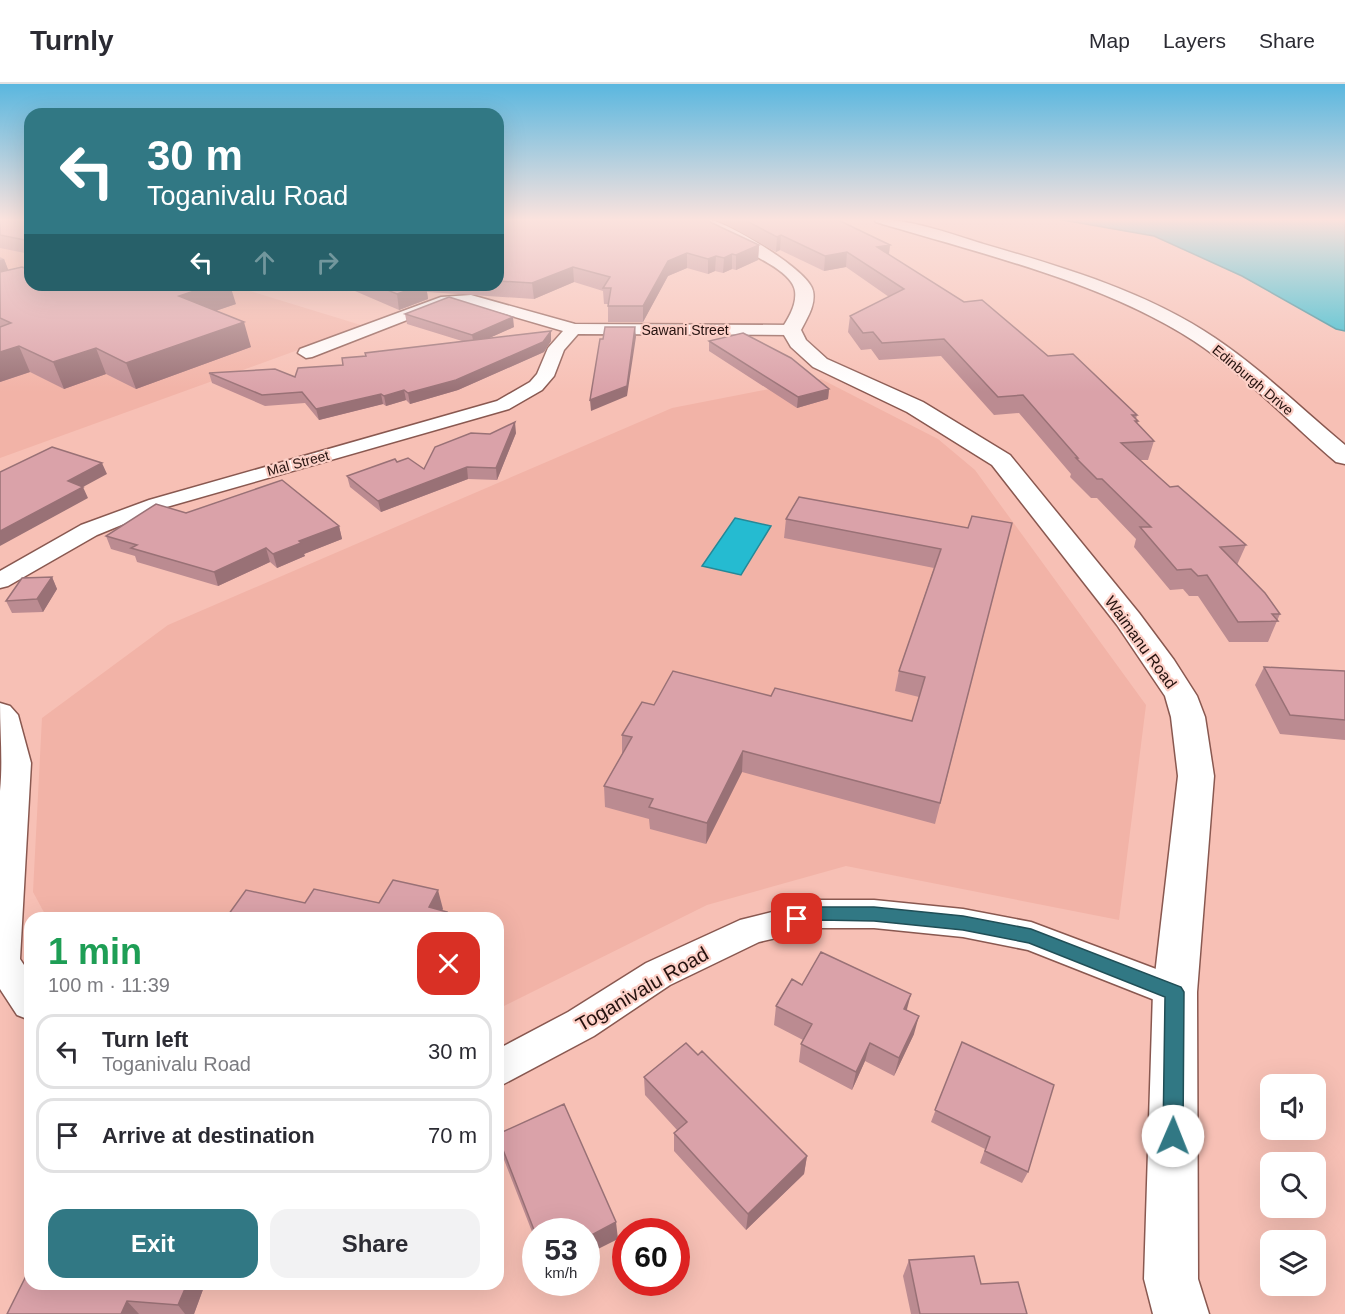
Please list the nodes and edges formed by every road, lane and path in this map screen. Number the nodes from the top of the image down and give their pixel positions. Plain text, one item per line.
1 (796, 276) edge
2 (1066, 276) edge
3 (574, 329) junction
4 (791, 330) junction
5 (306, 353) dead end
6 (1345, 458) edge
7 (0, 580) edge
8 (0, 712) edge
9 (1174, 992) junction
10 (24, 995) edge
11 (504, 1066) edge
12 (1181, 1314) edge

1 - 4 main road
2 - 6 main road, Edinburgh Drive
3 - 4 street, Sawani Street
3 - 5 street, Sawani Street
3 - 7 street, Mal Street
4 - 9 main road, Waimanu Road
8 - 10 street
9 - 11 street, Toganivalu Road
9 - 12 main road, Waimanu Road

